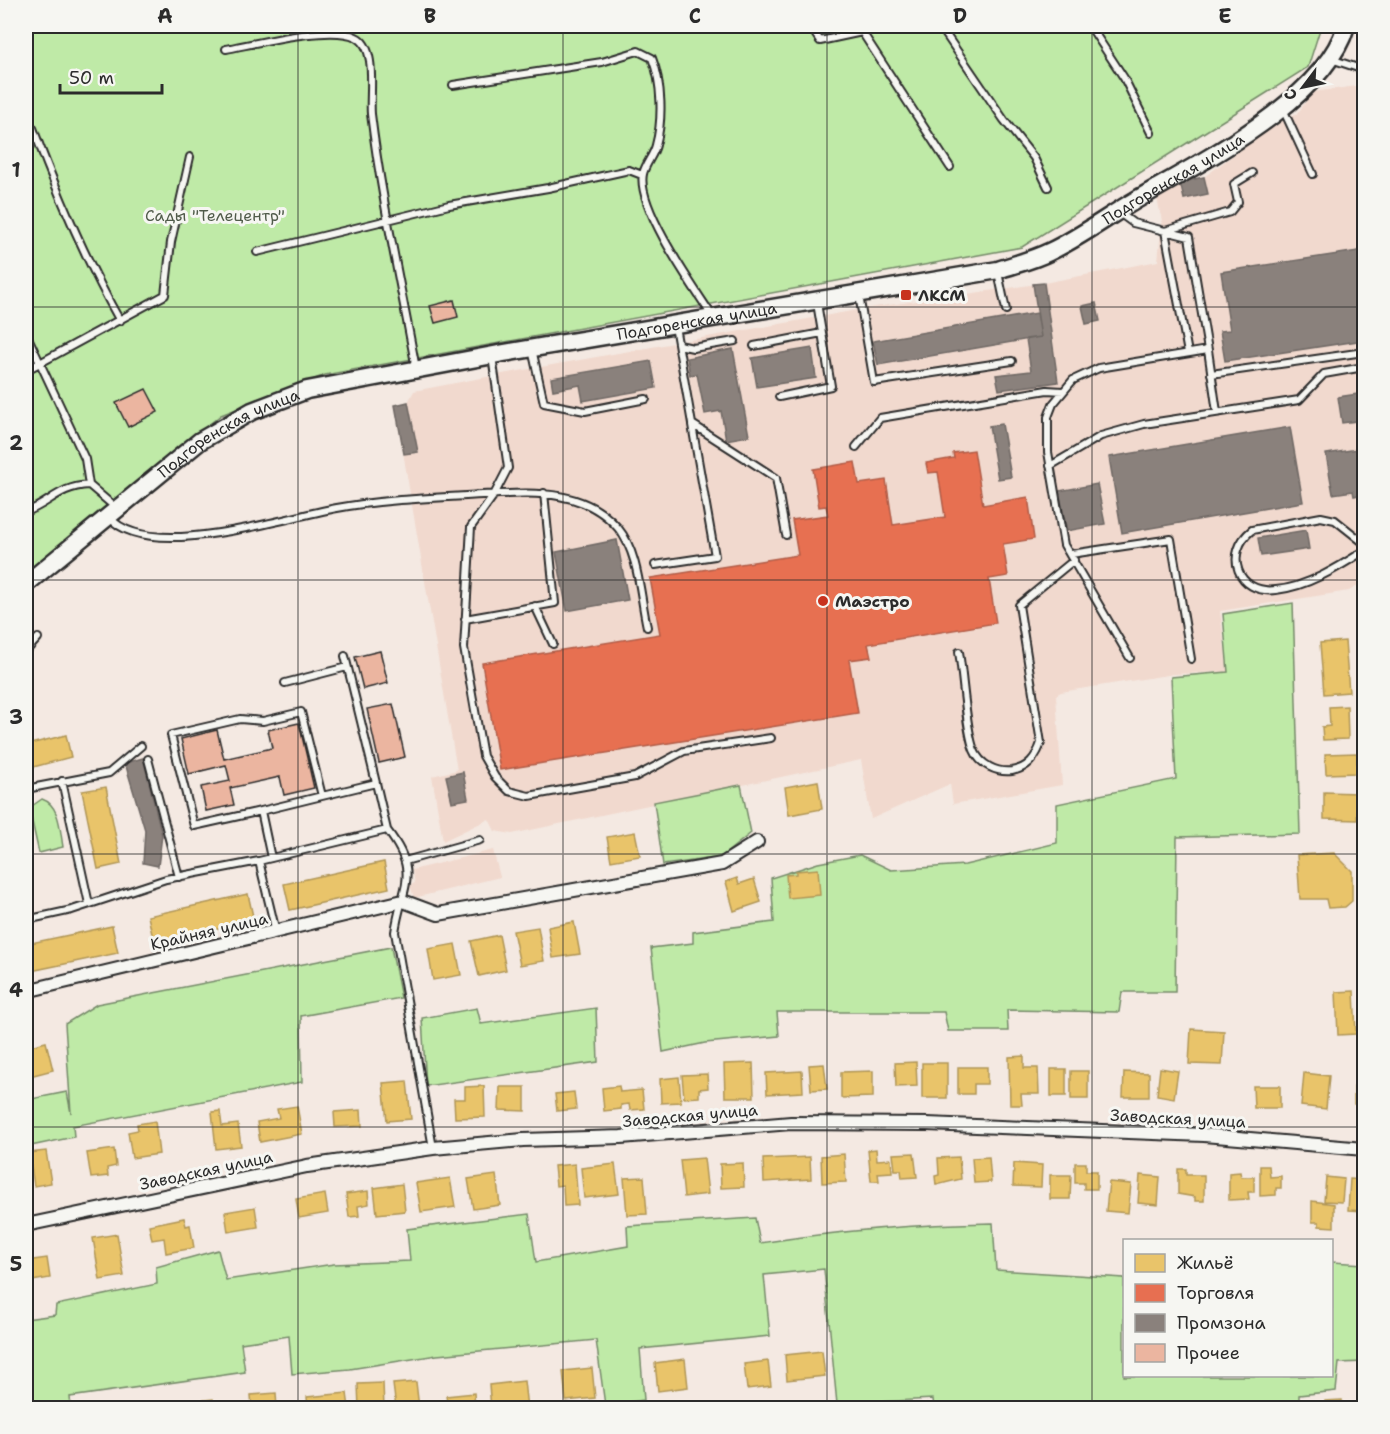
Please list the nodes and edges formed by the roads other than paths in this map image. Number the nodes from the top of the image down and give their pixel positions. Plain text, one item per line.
1 (810, 26) edge
2 (940, 26) edge
3 (1090, 26) edge
4 (1346, 26) edge
5 (226, 50) dead end
6 (1331, 58) junction
7 (1365, 70) edge
8 (453, 85) dead end
9 (1281, 107) junction
10 (33, 128) dead end
11 (1151, 133) dead end
12 (190, 157) dead end
13 (950, 167) dead end
14 (1252, 173) dead end
15 (1313, 174) dead end
16 (642, 175) junction
17 (1048, 187) dead end
18 (1117, 211) junction
19 (390, 220) junction
20 (1165, 231) junction
21 (257, 252) dead end
22 (998, 270) junction
23 (859, 294) junction
24 (817, 301) junction
25 (1006, 310) dead end
26 (713, 318) junction
27 (120, 321) junction
28 (675, 324) junction
29 (26, 333) edge
30 (822, 333) junction
31 (735, 340) dead end
32 (679, 345) junction
33 (754, 346) dead end
34 (532, 348) junction
35 (1208, 350) junction
36 (1365, 352) edge
37 (1188, 353) junction
38 (492, 355) junction
39 (1012, 361) dead end
40 (40, 363) junction
41 (1365, 367) edge
42 (416, 369) junction
43 (26, 370) edge
44 (1211, 374) junction
45 (1063, 391) junction
46 (779, 397) dead end
47 (646, 399) dead end
48 (1216, 412) junction
49 (692, 424) junction
50 (856, 447) dead end
51 (1050, 466) junction
52 (89, 485) junction
53 (544, 493) junction
54 (494, 495) junction
55 (26, 512) edge
56 (112, 512) junction
57 (786, 535) dead end
58 (1365, 543) edge
59 (1365, 551) edge
60 (1072, 557) junction
61 (655, 565) dead end
62 (26, 584) edge
63 (535, 606) junction
64 (465, 619) junction
65 (647, 627) dead end
66 (38, 638) dead end
67 (553, 644) dead end
68 (26, 651) edge
69 (959, 652) dead end
70 (345, 656) dead end
71 (1130, 658) dead end
72 (1191, 659) dead end
73 (347, 667) junction
74 (285, 683) dead end
75 (771, 738) dead end
76 (141, 746) dead end
77 (148, 759) dead end
78 (62, 781) junction
79 (376, 783) junction
80 (26, 789) edge
81 (322, 796) junction
82 (261, 811) junction
83 (387, 830) junction
84 (480, 840) dead end
85 (757, 842) dead end
86 (272, 858) junction
87 (259, 861) junction
88 (405, 861) junction
89 (179, 877) junction
90 (401, 901) junction
91 (89, 904) junction
92 (26, 920) edge
93 (276, 932) junction
94 (26, 991) edge
95 (433, 1149) junction
96 (1365, 1149) edge
97 (26, 1225) edge

1 - 13 lane
2 - 17 lane
3 - 11 lane
4 - 6 street, Подгоренская улица
5 - 19 lane
6 - 7 lane
6 - 9 street, Подгоренская улица
8 - 16 lane
9 - 15 lane
9 - 18 street, Подгоренская улица
10 - 27 lane
12 - 27 lane
14 - 20 lane
16 - 19 lane
16 - 26 lane
18 - 20 lane
18 - 22 street, Подгоренская улица
19 - 21 lane
19 - 42 lane
20 - 35 lane
20 - 37 lane
22 - 23 street, Подгоренская улица
22 - 25 lane
23 - 24 street, Подгоренская улица
23 - 39 lane
24 - 26 street, Подгоренская улица
24 - 30 lane
26 - 28 street, Подгоренская улица
27 - 40 lane
28 - 32 lane
28 - 34 street, Подгоренская улица
29 - 40 lane
30 - 33 lane
30 - 46 lane
31 - 32 lane
32 - 49 lane
34 - 38 street, Подгоренская улица
34 - 47 lane
35 - 37 lane
35 - 44 lane
36 - 44 lane
37 - 45 lane
38 - 42 street, Подгоренская улица
38 - 54 lane
40 - 43 lane
40 - 52 lane
41 - 48 lane
42 - 56 street, Подгоренская улица
44 - 48 lane
45 - 50 lane
45 - 51 lane
48 - 51 lane
49 - 57 lane
49 - 61 lane
51 - 60 lane
52 - 55 lane
52 - 56 lane
53 - 54 lane
53 - 63 lane
53 - 65 lane
54 - 56 lane
54 - 64 lane
56 - 62 street, Подгоренская улица
58 - 59 lane
60 - 69 lane
60 - 71 lane
60 - 72 lane
63 - 64 lane
63 - 67 lane
64 - 75 lane
66 - 68 lane
70 - 73 lane
73 - 74 lane
73 - 79 lane
76 - 78 lane
77 - 89 lane
78 - 80 lane
78 - 91 lane
79 - 81 lane
79 - 83 lane
81 - 82 lane
81 - 82 lane
82 - 86 lane
83 - 86 lane
83 - 88 lane
84 - 88 lane
85 - 90 street
86 - 87 lane
87 - 89 lane
87 - 93 lane
88 - 90 lane
89 - 91 lane
90 - 93 street, Крайняя улица
90 - 95 lane
91 - 92 lane
93 - 94 street, Крайняя улица
95 - 96 street, Заводская улица
95 - 97 street, Заводская улица

